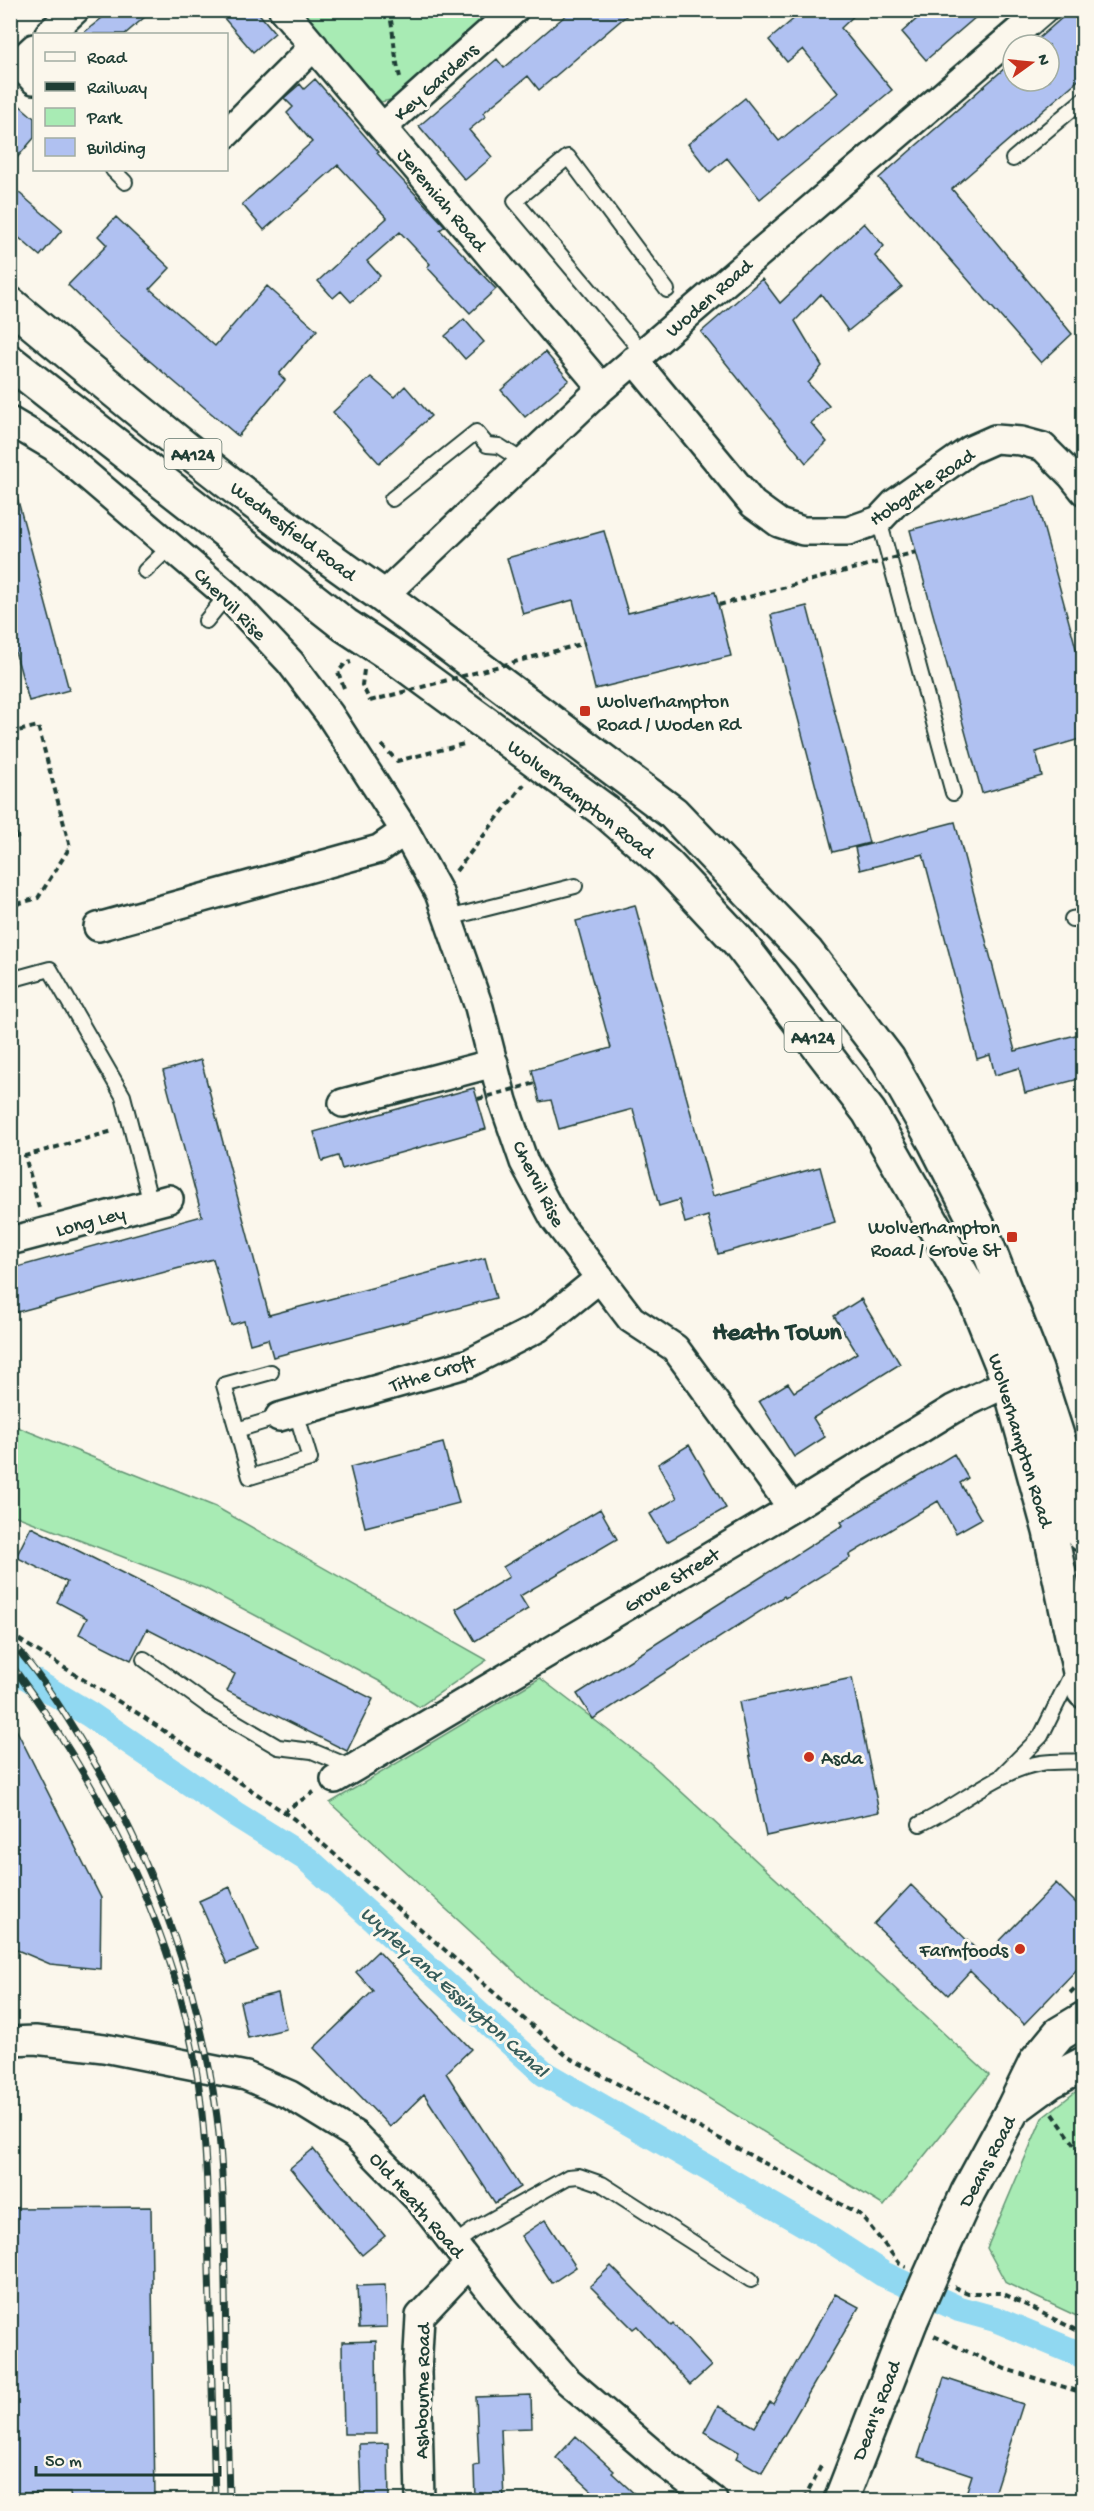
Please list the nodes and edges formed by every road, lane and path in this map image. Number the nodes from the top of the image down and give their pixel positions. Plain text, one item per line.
1 (75, 10) edge
2 (283, 10) edge
3 (388, 10) edge
4 (514, 10) edge
5 (1043, 10) edge
6 (50, 33) edge
7 (314, 46) junction
8 (1083, 99) edge
9 (408, 105) junction
10 (382, 127) junction
11 (228, 132) edge
12 (1013, 159) dead end
13 (114, 171) edge
14 (125, 182) dead end
15 (667, 290) dead end
16 (10, 304) edge
17 (639, 356) junction
18 (10, 362) edge
19 (602, 388) junction
20 (10, 421) edge
21 (524, 462) junction
22 (1080, 478) edge
23 (392, 499) dead end
24 (879, 520) junction
25 (171, 546) junction
26 (916, 552) dead end
27 (146, 571) dead end
28 (227, 595) junction
29 (383, 596) junction
30 (719, 604) dead end
31 (206, 621) dead end
32 (345, 625) junction
33 (585, 643) dead end
34 (349, 698) dead end
35 (10, 729) edge
36 (469, 743) dead end
37 (381, 744) dead end
38 (515, 777) dead end
39 (953, 793) dead end
40 (10, 813) edge
41 (405, 831) junction
42 (10, 843) edge
43 (574, 886) dead end
44 (11, 905) edge
45 (443, 906) junction
46 (98, 927) dead end
47 (10, 980) edge
48 (494, 1063) junction
49 (536, 1083) dead end
50 (478, 1099) dead end
51 (343, 1103) dead end
52 (131, 1126) junction
53 (160, 1201) joint
54 (45, 1232) junction
55 (10, 1241) edge
56 (600, 1278) junction
57 (271, 1372) dead end
58 (1022, 1376) junction
59 (288, 1414) junction
60 (237, 1430) junction
61 (792, 1508) junction
62 (1083, 1534) edge
63 (10, 1634) edge
64 (144, 1659) dead end
65 (1080, 1676) edge
66 (1083, 1761) edge
67 (344, 1773) junction
68 (996, 1780) junction
69 (283, 1812) junction
70 (920, 1824) dead end
71 (1083, 2000) edge
72 (1075, 2035) edge
73 (10, 2041) edge
74 (1083, 2064) edge
75 (1049, 2094) junction
76 (1013, 2109) junction
77 (1083, 2158) edge
78 (462, 2254) junction
79 (909, 2268) dead end
80 (752, 2280) dead end
81 (948, 2285) dead end
82 (910, 2322) junction
83 (1083, 2334) edge
84 (1083, 2393) edge
85 (420, 2500) edge
86 (713, 2500) edge
87 (841, 2500) edge

1 - 6 street
2 - 7 street, Jeremiah Road
3 - 9 path
4 - 9 street, Key Gardens
5 - 17 street, Woden Road
7 - 10 street, Jeremiah Road
7 - 11 street
8 - 12 lane
9 - 10 street, Key Gardens
10 - 19 street, Jeremiah Road
13 - 14 lane
15 - 17 lane
16 - 29 main road, Wednesfield Road / A4124
17 - 19 street, Woden Road
17 - 24 street, Hobgate Road
18 - 32 main road, A4124
19 - 21 street, Woden Road
20 - 25 street, Chervil Rise
21 - 23 lane
21 - 29 street, Woden Road
22 - 24 street, Hobgate Road
24 - 39 lane
25 - 27 lane
25 - 28 street, Chervil Rise
26 - 30 path, bridge
28 - 31 lane
28 - 41 street, Chervil Rise
29 - 32 main road
29 - 58 main road, Wolverhampton Road / A4124
32 - 58 main road, Wolverhampton Road / A4124
33 - 34 path, bridge
35 - 44 path
36 - 37 path
38 - 45 path
40 - 42 path
41 - 45 street, Chervil Rise
41 - 46 street
43 - 45 lane
45 - 48 street, Chervil Rise
47 - 52 lane
48 - 51 street
48 - 56 street, Chervil Rise
49 - 50 path, bridge
52 - 53 lane
52 - 54 path
53 - 54 street, Long Ley
54 - 55 street, Long Ley
56 - 59 street, Tithe Croft
56 - 61 street, Chervil Rise
57 - 60 lane
58 - 61 street, Grove Street
58 - 62 main road, Wolverhampton Road / A4124
58 - 65 main road, Wolverhampton Road / A4124
59 - 60 lane
59 - 60 lane
61 - 67 street, Grove Street
63 - 69 path
64 - 67 lane
65 - 68 lane
66 - 68 lane
67 - 69 path
68 - 70 lane
69 - 79 path
71 - 72 main road
72 - 75 main road
72 - 76 main road, Deans Road
73 - 78 street, Old Heath Road
74 - 75 main road
75 - 76 main road
75 - 77 path
76 - 82 main road, Deans Road, bridge
78 - 80 lane
78 - 85 street, Ashbourne Road
78 - 86 street, Old Heath Road
81 - 83 path
82 - 84 path
82 - 87 main road, Dean's Road

